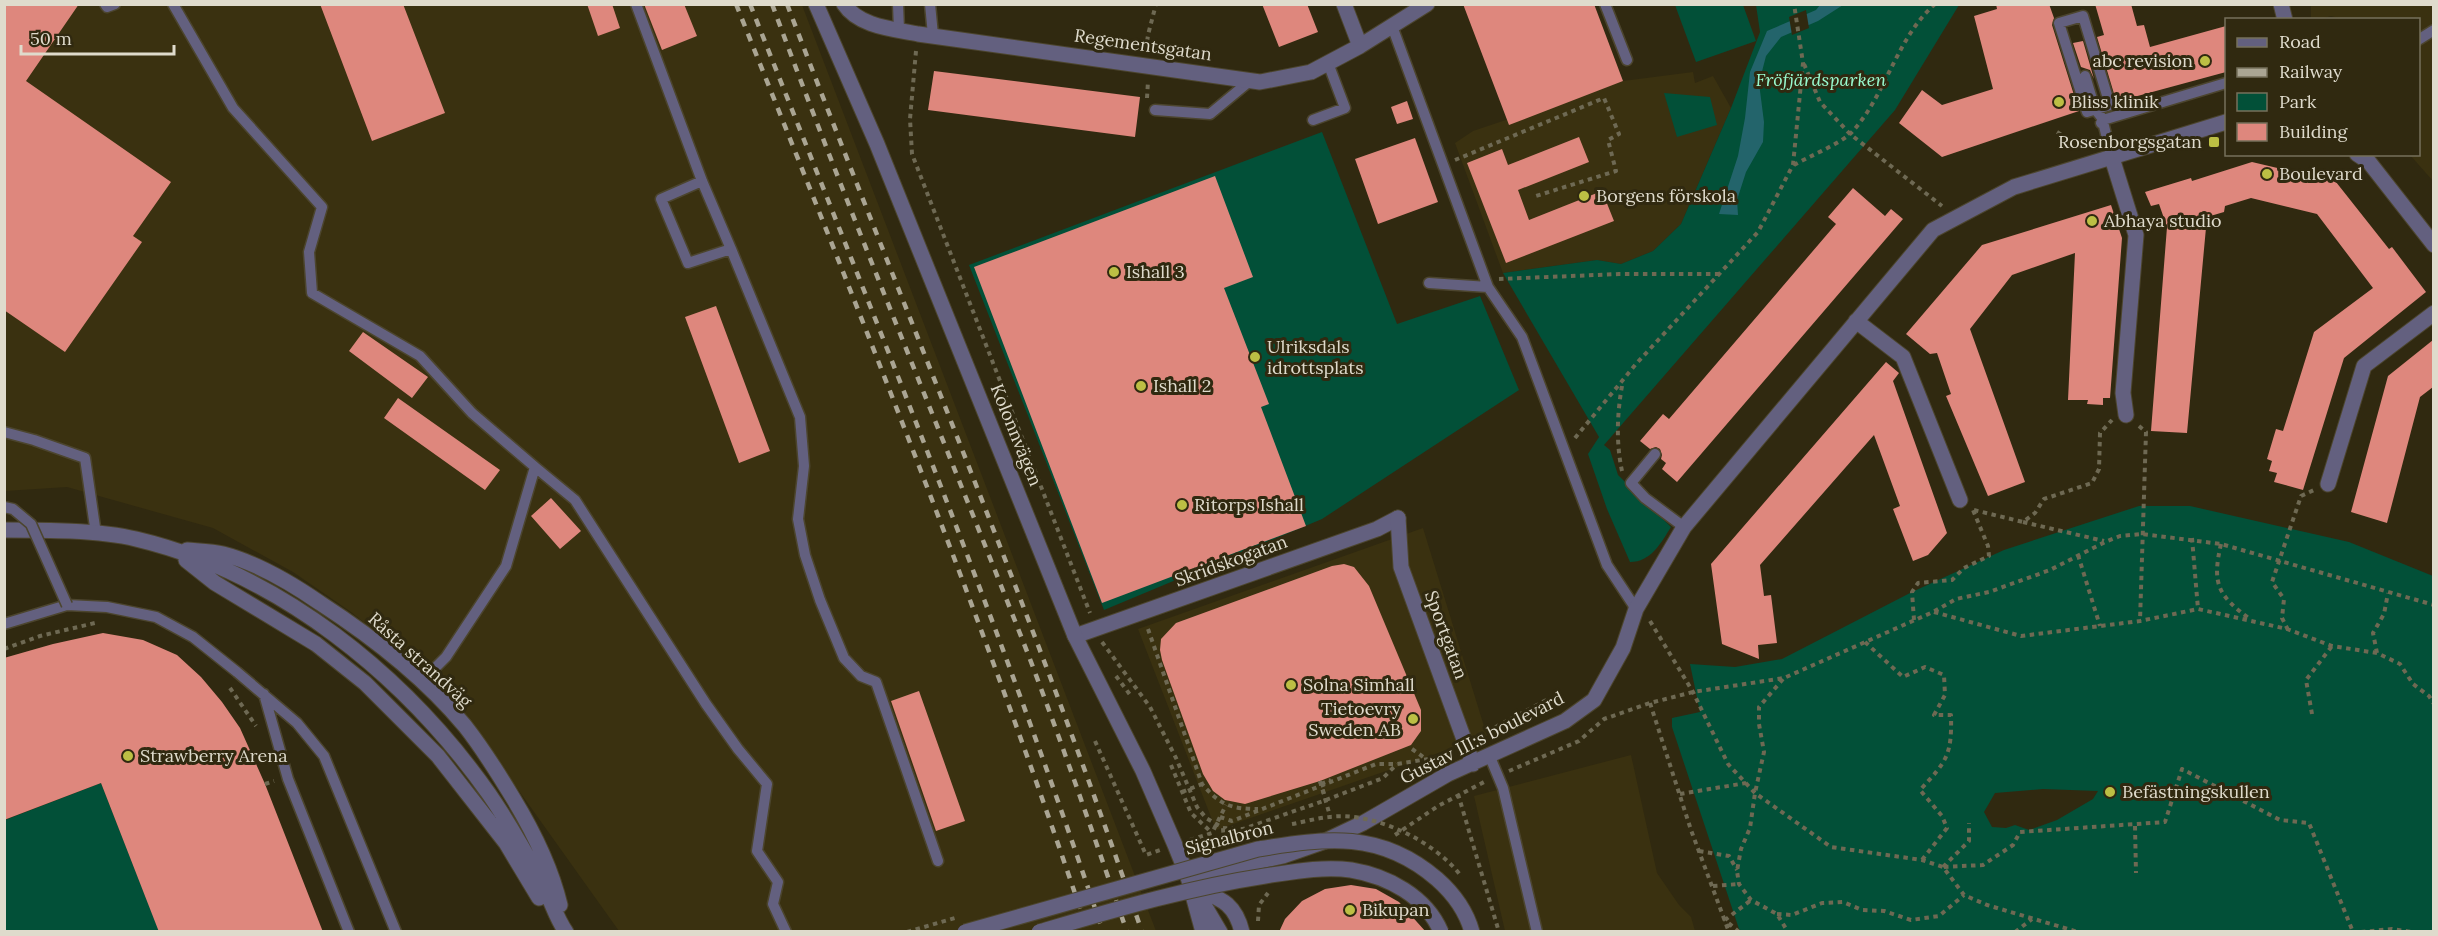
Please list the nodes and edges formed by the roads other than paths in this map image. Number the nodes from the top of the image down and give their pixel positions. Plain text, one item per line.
1 (105, 4) edge
2 (115, 4) edge
3 (173, 4) edge
4 (636, 4) edge
5 (816, 4) edge
6 (844, 4) edge
7 (898, 4) edge
8 (930, 4) edge
9 (1344, 4) edge
10 (1427, 4) edge
11 (1605, 4) edge
12 (1392, 26) junction
13 (899, 30) junction
14 (2433, 30) edge
15 (933, 35) junction
16 (2420, 39) edge
17 (1360, 46) junction
18 (1627, 60) dead end
19 (1328, 63) junction
20 (2085, 76) dead end
21 (1251, 80) junction
22 (2225, 83) edge
23 (2095, 109) junction
24 (1155, 110) road end
25 (1313, 120) dead end
26 (2225, 122) edge
27 (2101, 123) junction
28 (2360, 156) edge
29 (2112, 158) junction
30 (702, 181) junction
31 (2433, 245) edge
32 (731, 249) junction
33 (1487, 283) junction
34 (1429, 284) dead end
35 (2433, 313) edge
36 (1856, 321) junction
37 (2126, 415) road end
38 (4, 432) edge
39 (1655, 453) dead end
40 (535, 468) junction
41 (2328, 484) road end
42 (1960, 500) road end
43 (4, 507) edge
44 (1398, 518) joint
45 (1684, 527) junction
46 (4, 530) edge
47 (96, 534) junction
48 (172, 549) junction
49 (67, 605) junction
50 (1636, 609) junction
51 (4, 624) edge
52 (1075, 636) junction
53 (421, 682) junction
54 (264, 693) junction
55 (1490, 757) junction
56 (1473, 764) junction
57 (938, 861) dead end
58 (1192, 883) junction
59 (563, 930) edge
60 (349, 932) edge
61 (396, 932) edge
62 (786, 932) edge
63 (965, 932) edge
64 (1039, 932) edge
65 (1203, 932) edge
66 (1220, 932) edge
67 (1242, 932) edge
68 (1441, 932) edge
69 (1472, 932) edge
70 (1537, 932) edge

1 - 2 lane
3 - 40 lane
4 - 30 lane
5 - 52 street, Kolonnvägen
6 - 13 street, Regementsgatan
7 - 13 lane
8 - 15 lane
9 - 17 street
10 - 12 street, Regementsgatan
11 - 18 lane
12 - 17 street, Regementsgatan
12 - 33 lane
13 - 15 street, Regementsgatan
14 - 16 lane
15 - 21 street, Regementsgatan
17 - 19 street, Regementsgatan
19 - 21 street, Regementsgatan
19 - 25 lane
20 - 23 lane
21 - 24 lane
22 - 27 lane
23 - 23 lane
23 - 27 lane
26 - 29 street, Gustav III:s boulevard
27 - 29 lane
28 - 31 street
29 - 36 street, Gustav III:s boulevard
29 - 37 street
30 - 32 lane
30 - 32 lane
32 - 57 lane
33 - 34 lane
33 - 50 lane
35 - 41 street
36 - 42 street
36 - 45 street, Gustav III:s boulevard
38 - 47 lane
39 - 45 lane
40 - 53 lane
40 - 62 lane
43 - 49 lane, bridge
44 - 52 street, Skridskogatan
44 - 56 street, Sportgatan
45 - 50 street, Gustav III:s boulevard
46 - 47 street, Råsta strandväg
47 - 48 street, Råsta strandväg
48 - 53 street, Råsta strandväg
48 - 59 street, Råsta strandväg
48 - 59 street, Råsta strandväg
49 - 51 lane
49 - 54 lane
50 - 55 street, Gustav III:s boulevard
52 - 58 street, Kolonnvägen
53 - 59 street, Råsta strandväg
54 - 60 lane
54 - 61 lane
55 - 56 street, Gustav III:s boulevard
55 - 70 lane
56 - 58 street, Gustav III:s boulevard
58 - 64 street, bridge
58 - 65 street, Kolonnvägen
58 - 66 street, Kolonnvägen
58 - 67 street
58 - 68 street, bridge
63 - 69 street, Signalbron, bridge

